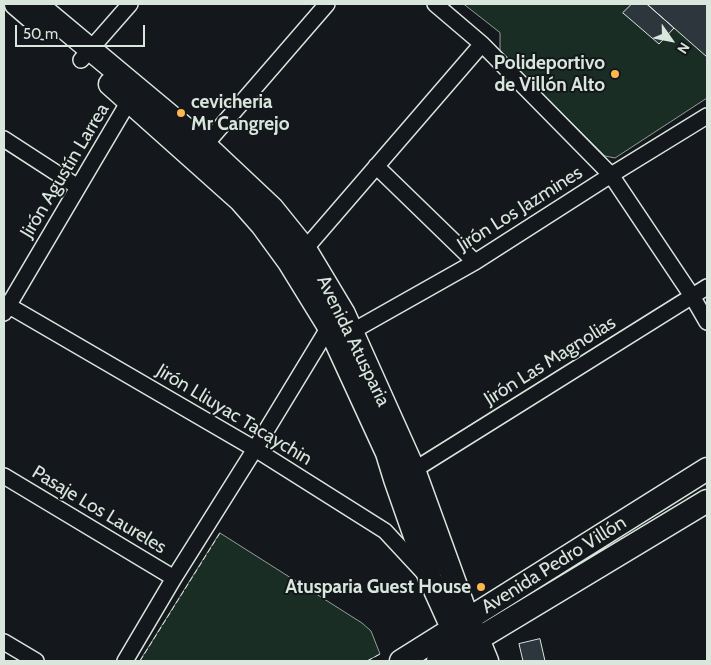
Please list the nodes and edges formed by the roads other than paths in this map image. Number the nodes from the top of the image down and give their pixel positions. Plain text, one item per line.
1 (16, 4) edge
2 (36, 4) edge
3 (130, 4) edge
4 (327, 4) edge
5 (435, 4) edge
6 (482, 44) junction
7 (86, 55) junction
8 (129, 101) junction
9 (707, 116) edge
10 (4, 139) edge
11 (205, 144) junction
12 (376, 166) junction
13 (611, 175) junction
14 (78, 187) junction
15 (305, 249) junction
16 (475, 262) junction
17 (707, 287) edge
18 (692, 296) junction
19 (5, 307) edge
20 (707, 322) edge
21 (329, 327) junction
22 (351, 332) junction
23 (255, 450) junction
24 (707, 469) edge
25 (414, 470) junction
26 (4, 476) edge
27 (707, 501) edge
28 (174, 578) junction
29 (430, 579) junction
30 (4, 642) edge
31 (458, 647) edge
32 (36, 661) edge
33 (125, 661) edge
34 (401, 661) edge
35 (487, 661) edge

1 - 7 main road, Avenida Atusparia
2 - 7 main road, Avenida Atusparia
3 - 7 street
4 - 11 street
5 - 6 street
6 - 12 street
6 - 13 street
7 - 8 main road, Avenida Atusparia
7 - 11 main road, Avenida Atusparia
8 - 14 street, Jirón Agustín Larrea
8 - 21 main road, Avenida Atusparia
9 - 13 street, Jirón Los Jazmines
10 - 14 street
11 - 15 main road, Avenida Atusparia
12 - 15 street
12 - 16 street
13 - 16 street, Jirón Los Jazmines
13 - 18 street
14 - 19 street, Jirón Agustín Larrea
15 - 22 main road, Avenida Atusparia
16 - 22 street, Jirón Los Jazmines
17 - 18 street, Jirón Las Magnolias
18 - 20 street
18 - 25 street, Jirón Las Magnolias
19 - 23 street, Jirón Lliuyac Tacaychin
21 - 23 street
21 - 29 main road, Avenida Atusparia
22 - 25 main road, Avenida Atusparia
23 - 28 street
23 - 29 street, Jirón Lliuyac Tacaychin
24 - 31 main road, Avenida Pedro Villón
25 - 31 main road, Avenida Atusparia
26 - 28 street, Pasaje Los Laureles
27 - 31 main road, Avenida Pedro Villón
28 - 33 street
29 - 31 main road, Avenida Atusparia
30 - 32 street
31 - 34 main road, Avenida Pedro Villón
31 - 35 main road, Avenida Atusparia

